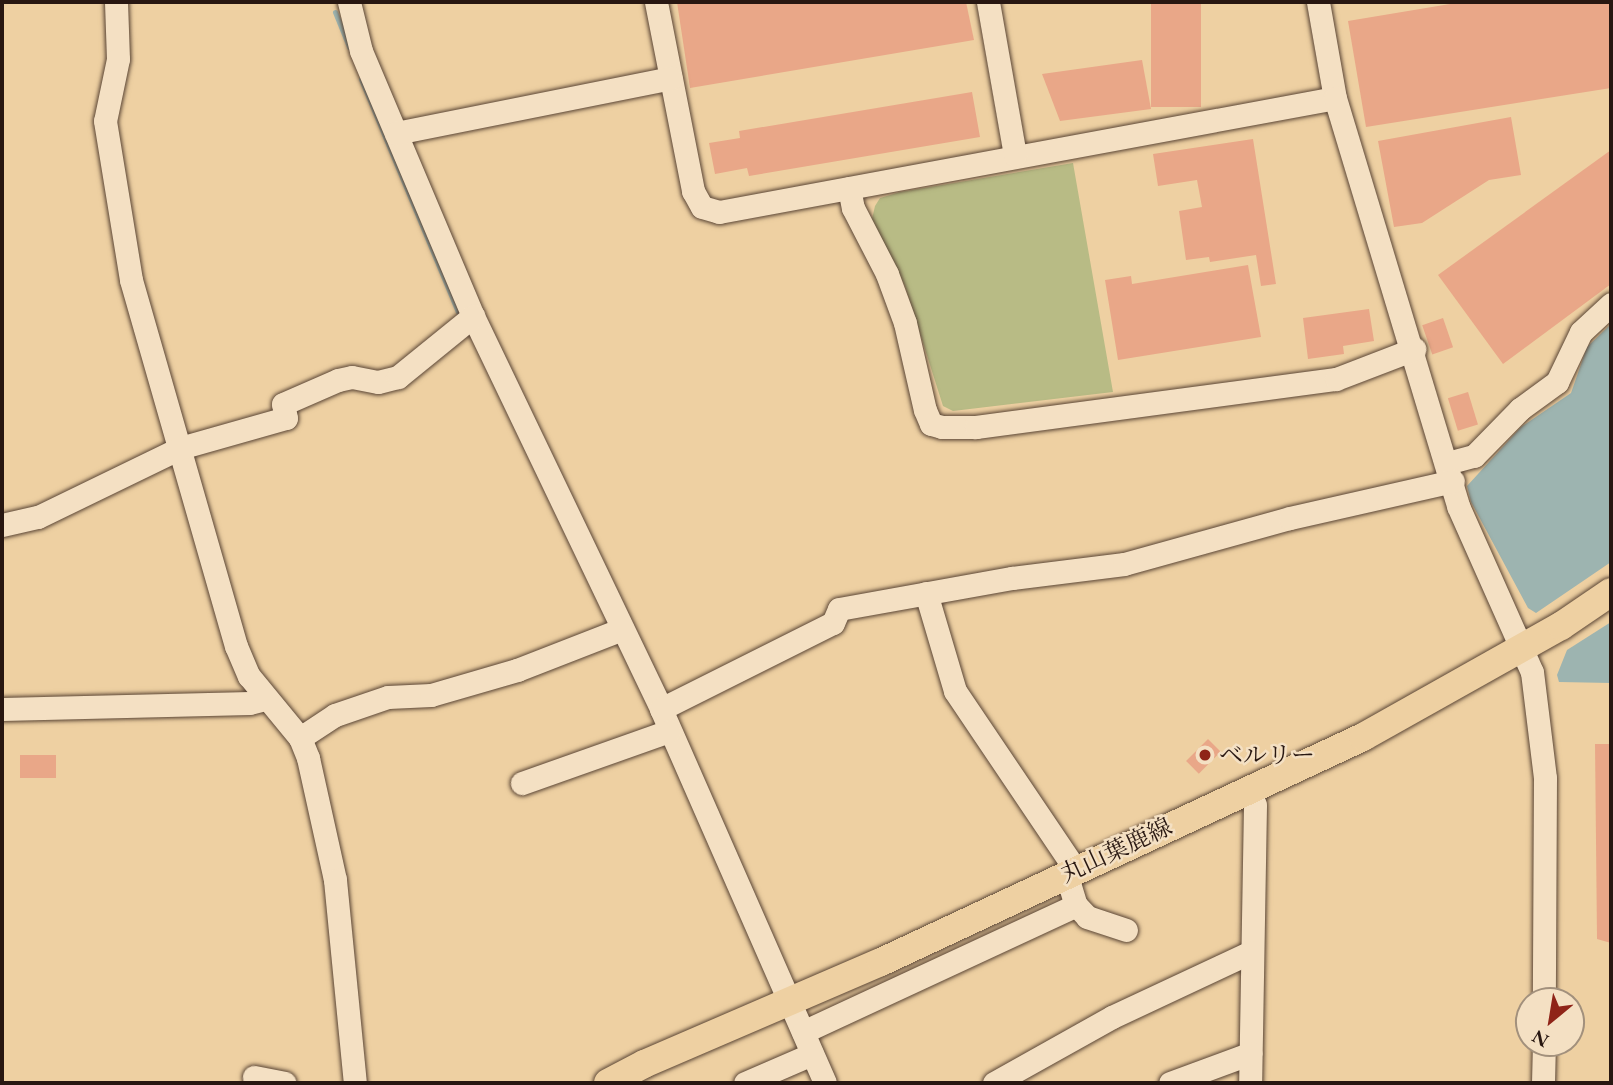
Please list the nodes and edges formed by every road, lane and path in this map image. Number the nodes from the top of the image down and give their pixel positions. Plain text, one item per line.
1 (116, 2) edge
2 (349, 2) edge
3 (656, 2) edge
4 (988, 2) edge
5 (1318, 2) edge
6 (671, 79) junction
7 (1335, 98) junction
8 (396, 133) junction
9 (1014, 155) junction
10 (849, 188) junction
11 (1611, 304) edge
12 (473, 316) junction
13 (1414, 349) junction
14 (180, 448) junction
15 (1450, 472) junction
16 (2, 525) edge
17 (1611, 592) edge
18 (926, 593) junction
19 (622, 629) junction
20 (1522, 647) junction
21 (265, 699) junction
22 (2, 709) edge
23 (665, 720) junction
24 (300, 738) junction
25 (522, 783) dead end
26 (1249, 788) junction
27 (1070, 871) junction
28 (1076, 905) junction
29 (957, 925) junction
30 (1126, 930) dead end
31 (1251, 952) junction
32 (973, 954) junction
33 (1544, 987) edge
34 (791, 1003) junction
35 (803, 1032) junction
36 (1251, 1053) junction
37 (812, 1054) junction
38 (1544, 1057) edge
39 (254, 1077) dead end
40 (284, 1083) edge
41 (355, 1083) edge
42 (608, 1083) edge
43 (745, 1083) edge
44 (825, 1083) edge
45 (994, 1083) edge
46 (1170, 1083) edge
47 (1250, 1083) edge
48 (1544, 1083) edge

1 - 14 street
2 - 8 street
3 - 6 street
4 - 9 street
5 - 7 street
6 - 8 street
6 - 10 street
7 - 9 street
7 - 13 street
8 - 12 street
9 - 10 street
10 - 13 street
11 - 15 street
12 - 14 street
12 - 19 street
13 - 15 street
14 - 16 street
14 - 21 street
15 - 18 street
15 - 20 street
17 - 20 main road, 丸山葉鹿線
18 - 23 street
18 - 27 street
19 - 23 street
19 - 24 street
20 - 26 main road, 丸山葉鹿線
20 - 33 street
21 - 22 street
21 - 24 street
23 - 25 street
23 - 34 street
24 - 41 street
26 - 27 main road, 丸山葉鹿線
26 - 31 street
27 - 28 street
27 - 29 main road, 丸山葉鹿線
28 - 30 street
28 - 32 street
29 - 32 street
29 - 34 main road, 丸山葉鹿線
31 - 36 street
31 - 45 street
32 - 35 street
34 - 35 street
34 - 42 main road, 丸山葉鹿線
35 - 37 street
36 - 46 street
36 - 47 street
37 - 43 street
37 - 44 street
38 - 48 street
39 - 40 street

